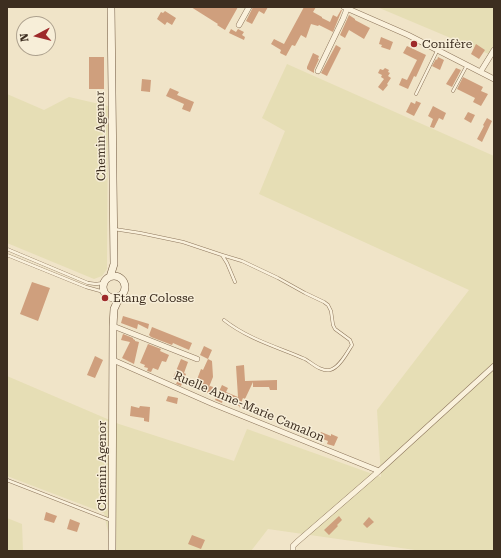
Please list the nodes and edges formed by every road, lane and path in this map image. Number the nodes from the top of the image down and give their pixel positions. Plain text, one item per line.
1 (111, 7) edge
2 (249, 7) edge
3 (345, 8) edge
4 (239, 25) dead end
5 (438, 50) junction
6 (494, 50) edge
7 (467, 64) junction
8 (318, 71) dead end
9 (481, 71) junction
10 (494, 78) edge
11 (453, 92) dead end
12 (416, 94) dead end
13 (113, 228) junction
14 (7, 250) edge
15 (7, 254) edge
16 (222, 255) junction
17 (114, 264) junction
18 (110, 277) junction
19 (119, 277) junction
20 (235, 282) dead end
21 (103, 283) junction
22 (106, 294) junction
23 (120, 296) junction
24 (114, 309) junction
25 (224, 320) dead end
26 (113, 326) junction
27 (198, 359) dead end
28 (113, 360) junction
29 (494, 366) edge
30 (378, 471) junction
31 (7, 480) edge
32 (113, 520) junction
33 (112, 551) edge
34 (293, 551) edge

1 - 13 main road, Chemin Agenor
2 - 4 street
3 - 5 street
3 - 8 street
5 - 7 street
5 - 12 lane
6 - 9 street
7 - 9 street
7 - 11 lane
9 - 10 street
13 - 16 lane
13 - 17 main road, Chemin Agenor
14 - 21 lane
15 - 22 lane
16 - 20 lane
16 - 25 lane
17 - 18 main road, Chemin Agenor
17 - 19 main road, Chemin Agenor
18 - 19 main road
18 - 21 main road
19 - 23 main road, Chemin Agenor
21 - 22 main road, Chemin Agenor
22 - 23 main road
22 - 24 main road, Chemin Agenor
23 - 24 main road, Chemin Agenor
24 - 26 main road, Chemin Agenor
26 - 27 street
26 - 28 main road, Chemin Agenor
28 - 30 street, Ruelle Anne-Marie Camalon
28 - 32 main road, Chemin Agenor
29 - 30 street
30 - 34 street
31 - 32 lane
32 - 33 main road, Chemin Agenor

